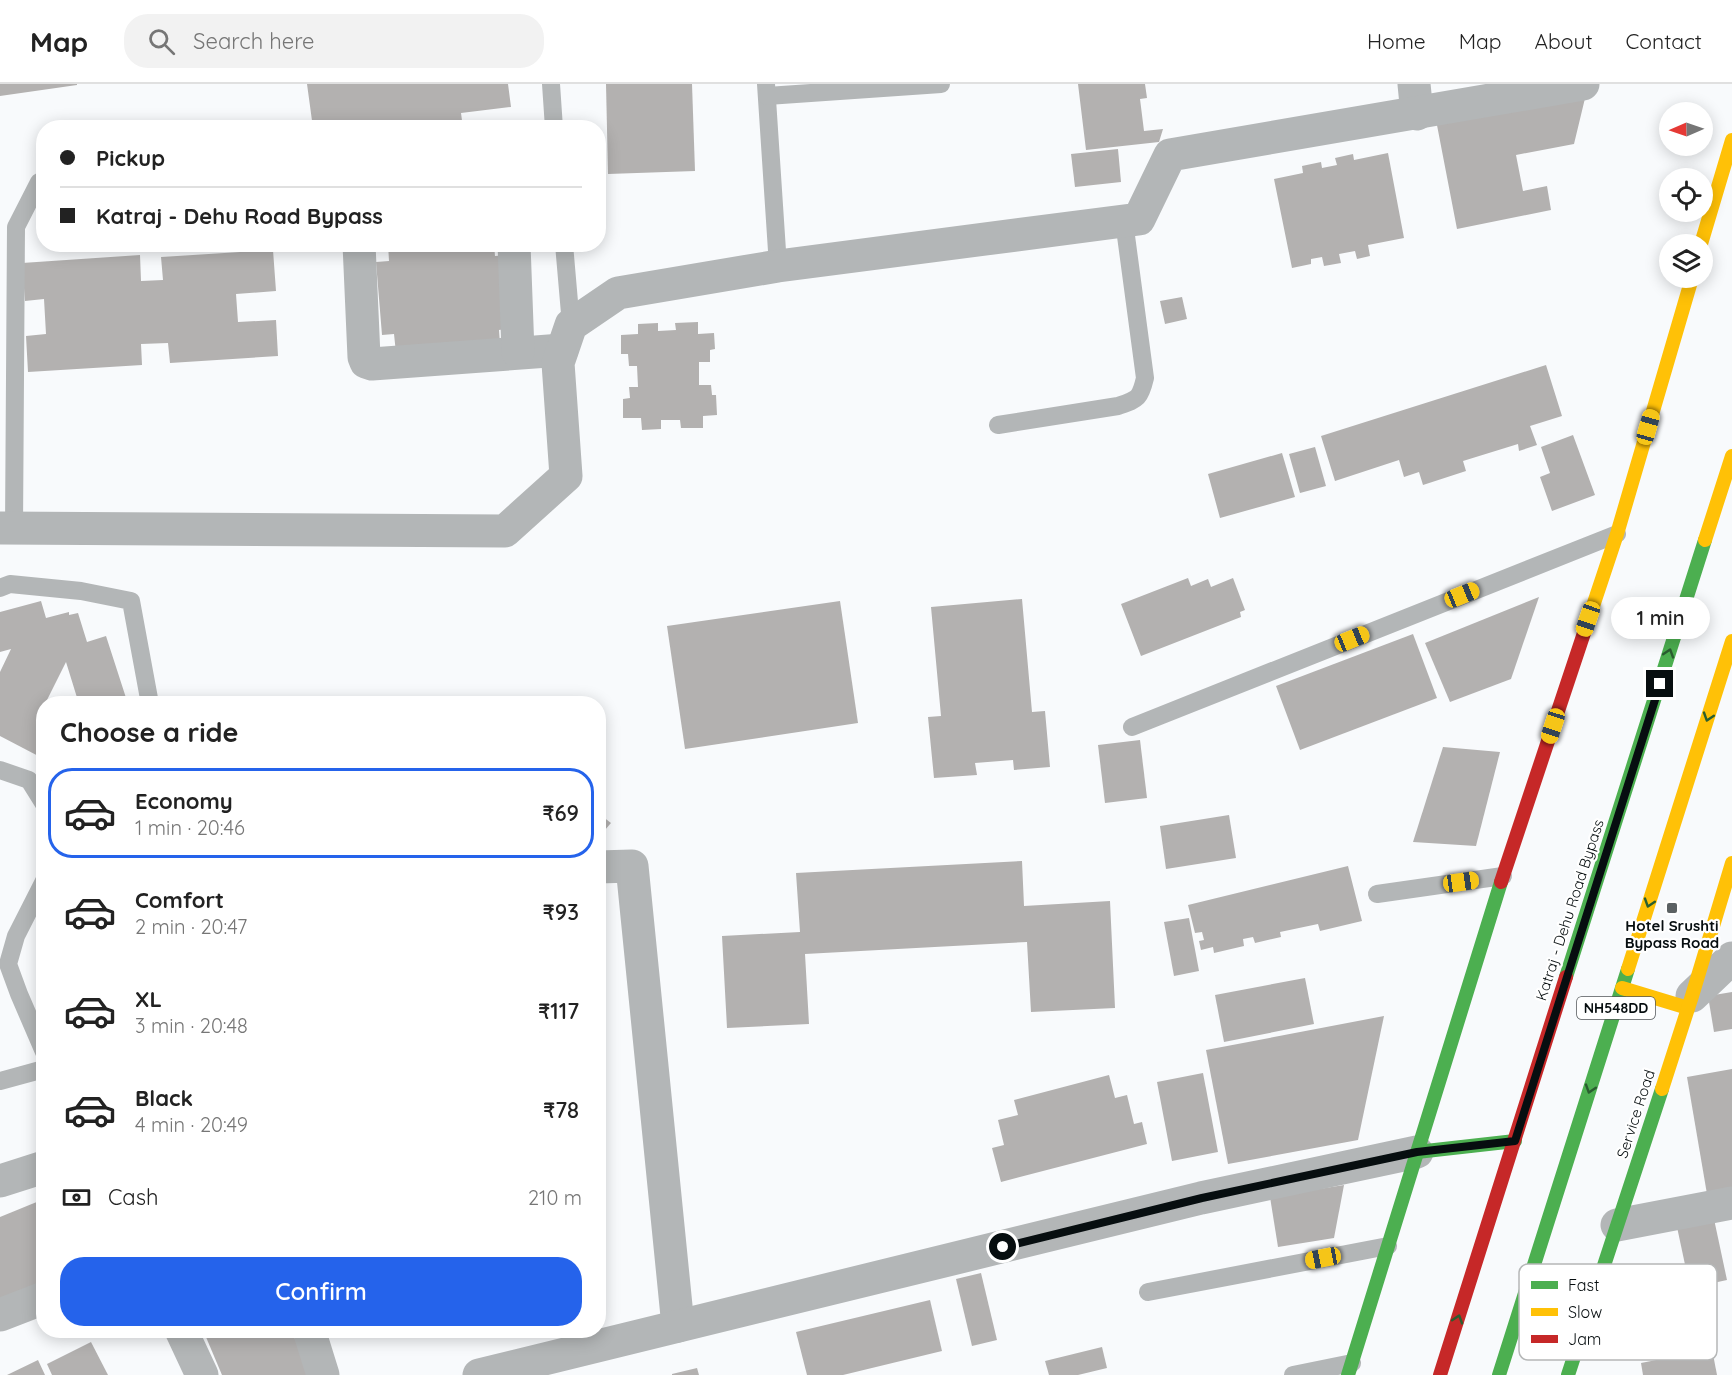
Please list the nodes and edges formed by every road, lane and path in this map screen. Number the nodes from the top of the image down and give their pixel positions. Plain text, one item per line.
1 (551, 84) edge
2 (941, 84) edge
3 (1583, 84) edge
4 (767, 90) edge
5 (1415, 99) edge
6 (554, 120) edge
7 (1732, 140) edge
8 (36, 188) edge
9 (1124, 221) junction
10 (1704, 234) edge
11 (359, 252) edge
12 (514, 252) edge
13 (564, 252) edge
14 (778, 266) junction
15 (1689, 288) edge
16 (567, 338) junction
17 (518, 352) junction
18 (998, 425) dead end
19 (1732, 456) edge
20 (7, 528) edge
21 (1617, 534) junction
22 (0, 588) edge
23 (1732, 641) edge
24 (149, 696) edge
25 (1132, 727) dead end
26 (0, 770) edge
27 (36, 777) edge
28 (1732, 863) edge
29 (606, 867) edge
30 (1503, 876) junction
31 (1377, 894) dead end
32 (36, 897) edge
33 (1723, 920) edge
34 (1732, 958) edge
35 (1622, 988) junction
36 (1690, 1002) junction
37 (36, 1033) edge
38 (36, 1071) edge
39 (0, 1081) edge
40 (1515, 1141) junction
41 (1417, 1152) junction
42 (36, 1170) edge
43 (0, 1181) edge
44 (1732, 1203) edge
45 (1617, 1225) junction
46 (1388, 1246) junction
47 (1534, 1264) edge
48 (1604, 1264) edge
49 (1148, 1292) dead end
50 (36, 1301) edge
51 (1519, 1312) edge
52 (0, 1315) edge
53 (678, 1326) junction
54 (185, 1338) edge
55 (311, 1338) edge
56 (1573, 1360) edge
57 (1350, 1369) edge
58 (202, 1375) edge
59 (323, 1375) edge
60 (479, 1375) edge
61 (1293, 1375) edge
62 (1440, 1375) edge
63 (1499, 1375) edge
64 (1568, 1375) edge

1 - 6 lane
2 - 4 lane
3 - 5 street
4 - 14 lane
5 - 9 street
7 - 10 main road
8 - 20 lane
9 - 14 street
9 - 18 lane
11 - 17 street
12 - 17 street
13 - 16 lane
14 - 16 street
15 - 21 main road
16 - 17 street
16 - 20 street
40 -> 19 main road, Katraj - Dehu Road Bypass / NH548DD
21 - 25 lane
21 - 30 main road
22 - 24 lane
23 -> 35 main road, NH548DD
26 - 27 lane
28 - 33 main road, Service Road
29 - 53 street
30 - 31 lane
30 - 41 main road
32 - 37 lane
33 - 36 main road, Service Road
34 - 36 street
35 - 36 main road
35 -> 47 main road, NH548DD
36 - 45 main road, Service Road
38 - 39 lane
40 - 41 main road
62 -> 40 main road, Katraj - Dehu Road Bypass / NH548DD
41 - 46 main road
41 - 53 street
42 - 43 street
44 - 45 street
45 - 48 main road, Service Road
46 - 49 lane
46 - 57 main road
50 - 52 street
51 -> 63 main road, NH548DD
53 - 60 street
54 - 58 street
55 - 59 street
56 - 64 main road, Service Road
57 - 61 lane

